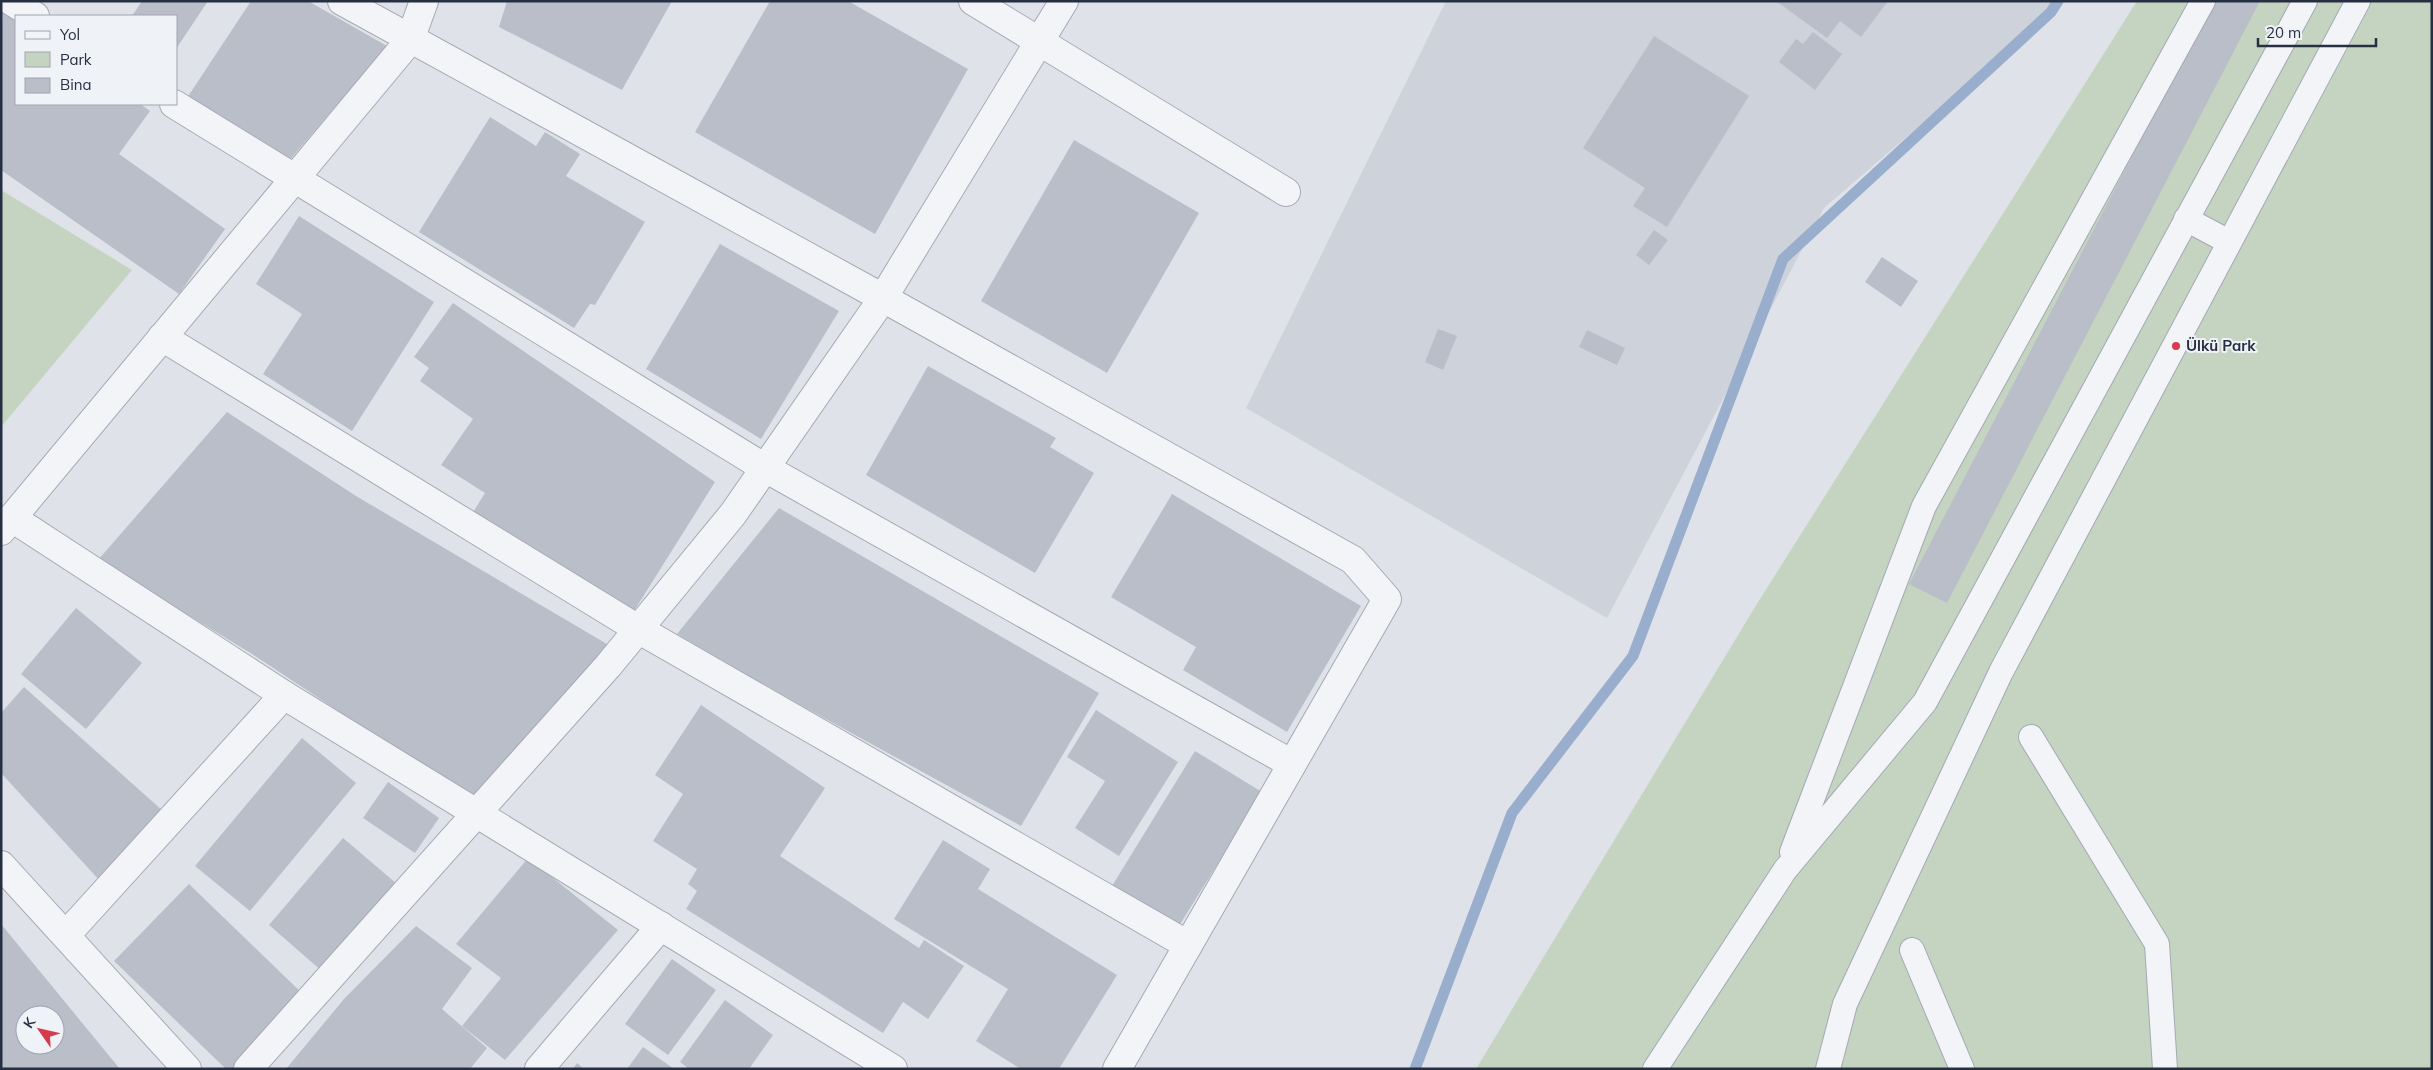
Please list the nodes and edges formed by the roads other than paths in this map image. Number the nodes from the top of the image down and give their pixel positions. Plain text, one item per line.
1 (11, 1) edge
2 (342, 1) edge
3 (424, 1) edge
4 (973, 1) edge
5 (1064, 1) edge
6 (2203, 1) edge
7 (2305, 1) edge
8 (2358, 1) edge
9 (33, 15) edge
10 (410, 40) junction
11 (1038, 42) junction
12 (176, 105) edge
13 (294, 179) junction
14 (1286, 192) dead end
15 (2186, 219) junction
16 (2229, 242) junction
17 (883, 298) junction
18 (162, 337) junction
19 (765, 468) junction
20 (6, 524) edge
21 (638, 629) junction
22 (284, 695) junction
23 (2031, 737) dead end
24 (1292, 764) junction
25 (477, 813) junction
26 (1, 865) edge
27 (1785, 870) junction
28 (661, 926) junction
29 (66, 935) junction
30 (1188, 945) junction
31 (1912, 950) dead end
32 (187, 1069) edge
33 (248, 1069) edge
34 (539, 1069) edge
35 (893, 1069) edge
36 (1118, 1069) edge
37 (1655, 1069) edge
38 (1828, 1069) edge
39 (1962, 1069) edge
40 (2165, 1069) edge

1 - 9 street
2 - 10 street
3 - 10 street
4 - 11 street
5 - 11 street
6 - 27 lane
7 - 15 lane
8 - 16 lane
10 - 13 street
10 - 17 street
11 - 14 street
11 - 17 street
12 - 13 street
13 - 18 street
13 - 19 street
15 - 16 lane
15 - 27 lane
16 - 38 lane
17 - 19 street
17 - 24 street
18 - 20 street
18 - 21 street
19 - 21 street
19 - 24 street
20 - 22 street
21 - 25 street
21 - 30 street
22 - 25 street
22 - 29 street
23 - 40 lane
24 - 30 street
25 - 28 street
25 - 33 street
26 - 29 street
27 - 37 lane
28 - 34 street
28 - 35 street
29 - 32 street
30 - 36 street
31 - 39 lane

